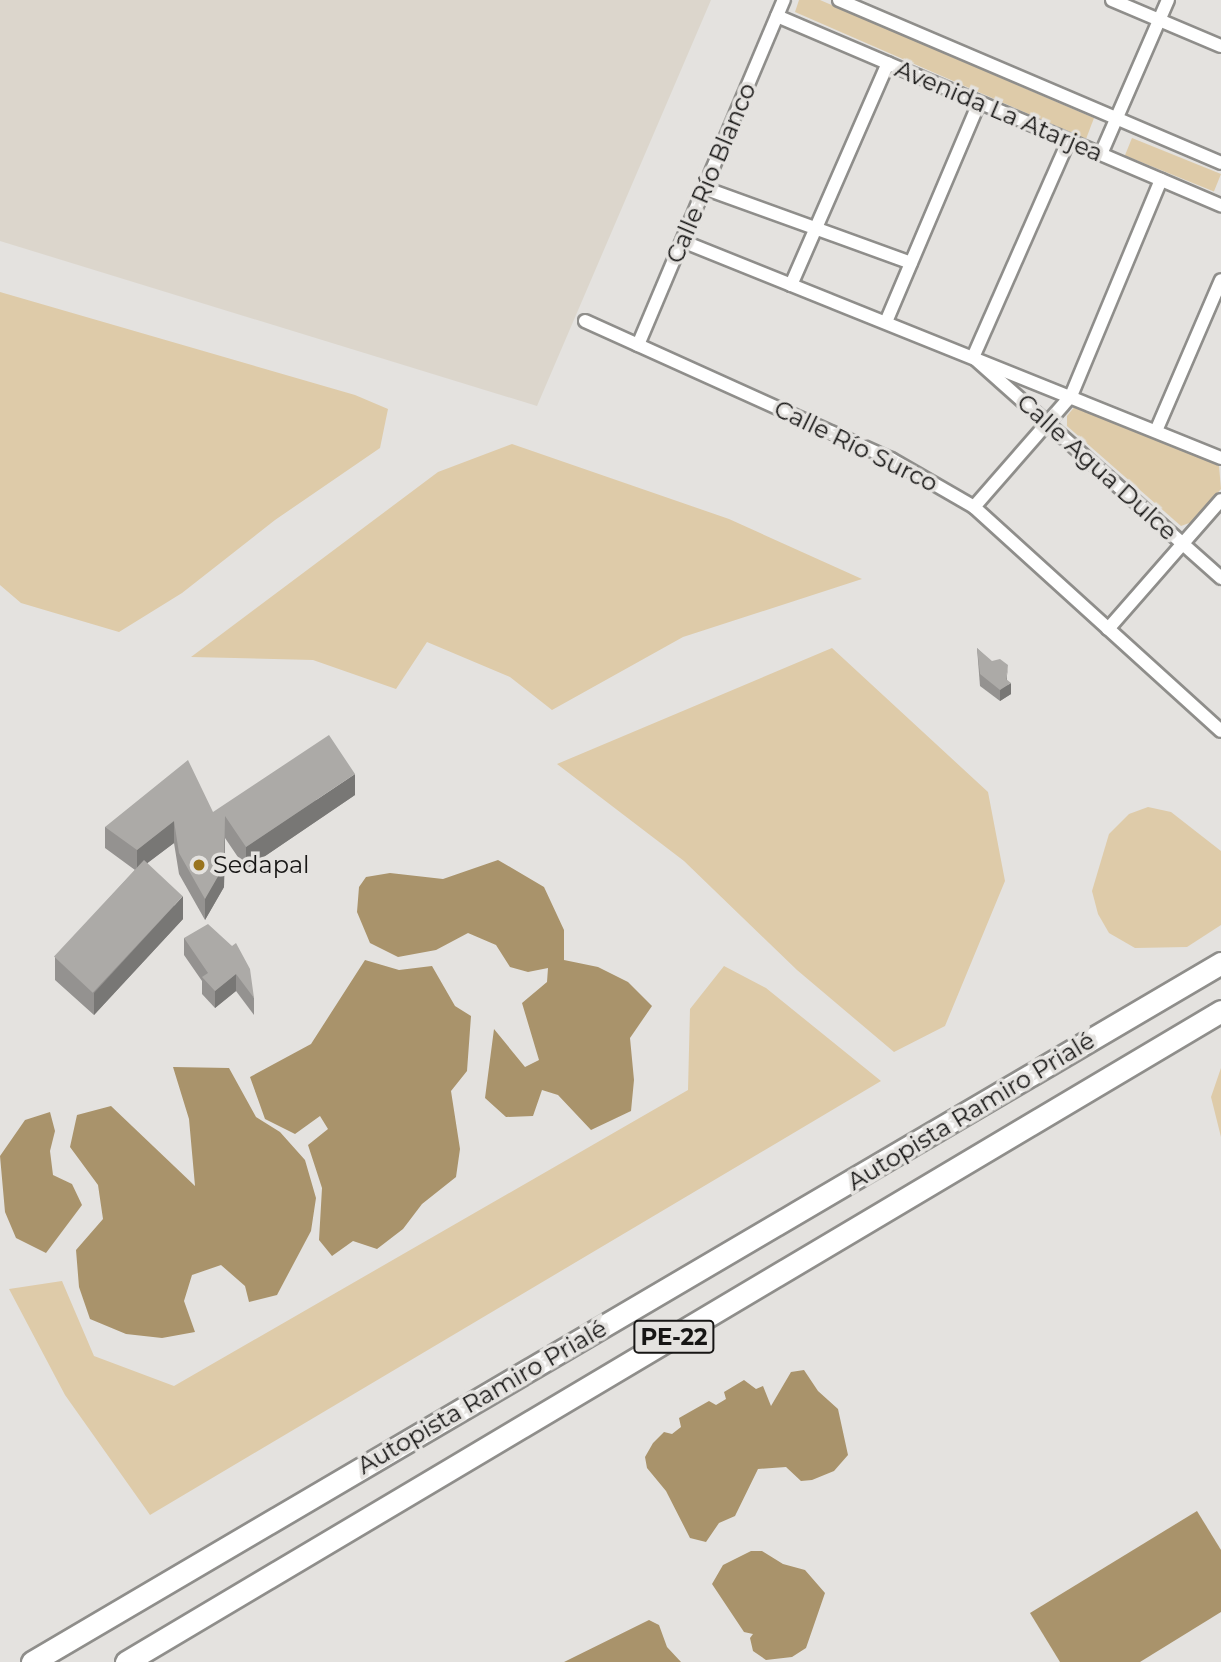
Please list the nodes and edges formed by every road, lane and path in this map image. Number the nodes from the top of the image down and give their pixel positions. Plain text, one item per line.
1 (784, 0) edge
2 (839, 0) edge
3 (1111, 0) edge
4 (1168, 0) edge
5 (777, 16) junction
6 (1159, 20) junction
7 (1221, 46) edge
8 (888, 63) junction
9 (979, 103) junction
10 (1116, 118) junction
11 (1068, 142) junction
12 (1101, 155) junction
13 (1221, 163) edge
14 (1161, 180) junction
15 (705, 188) junction
16 (1221, 205) edge
17 (816, 229) junction
18 (682, 241) junction
19 (911, 263) junction
20 (1221, 280) edge
21 (791, 285) junction
22 (585, 321) dead end
23 (886, 322) junction
24 (638, 345) junction
25 (973, 357) junction
26 (1071, 396) junction
27 (1050, 421) junction
28 (1156, 431) junction
29 (1221, 458) edge
30 (1221, 500) edge
31 (974, 507) junction
32 (1182, 544) junction
33 (1221, 578) edge
34 (1108, 629) junction
35 (1221, 731) edge
36 (1221, 963) edge
37 (1221, 1011) edge
38 (32, 1662) edge
39 (126, 1662) edge

1 - 5 street, Calle Río Blanco
2 - 10 street, Avenida La Atarjea
3 - 6 street
4 - 6 street
5 - 8 street, Avenida La Atarjea
5 - 15 street, Calle Río Blanco
6 - 7 street
6 - 10 street
8 - 9 street, Avenida La Atarjea
8 - 17 street
9 - 11 street, Avenida La Atarjea
9 - 19 street
10 - 12 street
10 - 13 street, Avenida La Atarjea
11 - 12 street, Avenida La Atarjea
11 - 25 street
12 - 14 street, Avenida La Atarjea
14 - 16 street, Avenida La Atarjea
14 - 26 street
15 - 17 street
15 - 18 street, Calle Río Blanco
17 - 19 street
17 - 21 street
18 - 21 street, Calle Agua Dulce
18 - 24 street, Calle Río Blanco
19 - 23 street
20 - 28 street
21 - 23 street, Calle Agua Dulce
22 - 24 street, Calle Río Surco
23 - 25 street, Calle Agua Dulce
24 - 31 street, Calle Río Surco
25 - 26 street, Calle Agua Dulce
25 - 27 street, Calle Agua Dulce
26 - 27 street
26 - 28 street, Calle Agua Dulce
27 - 31 street
27 - 32 street, Calle Agua Dulce
28 - 29 street, Calle Agua Dulce
30 - 32 street
31 - 34 street, Calle Río Surco
32 - 33 street, Calle Agua Dulce
32 - 34 street
34 - 35 street, Calle Río Surco
36 - 38 highway, Autopista Ramiro Prialé / PE-22
37 - 39 highway, Autopista Ramiro Prialé / PE-22

